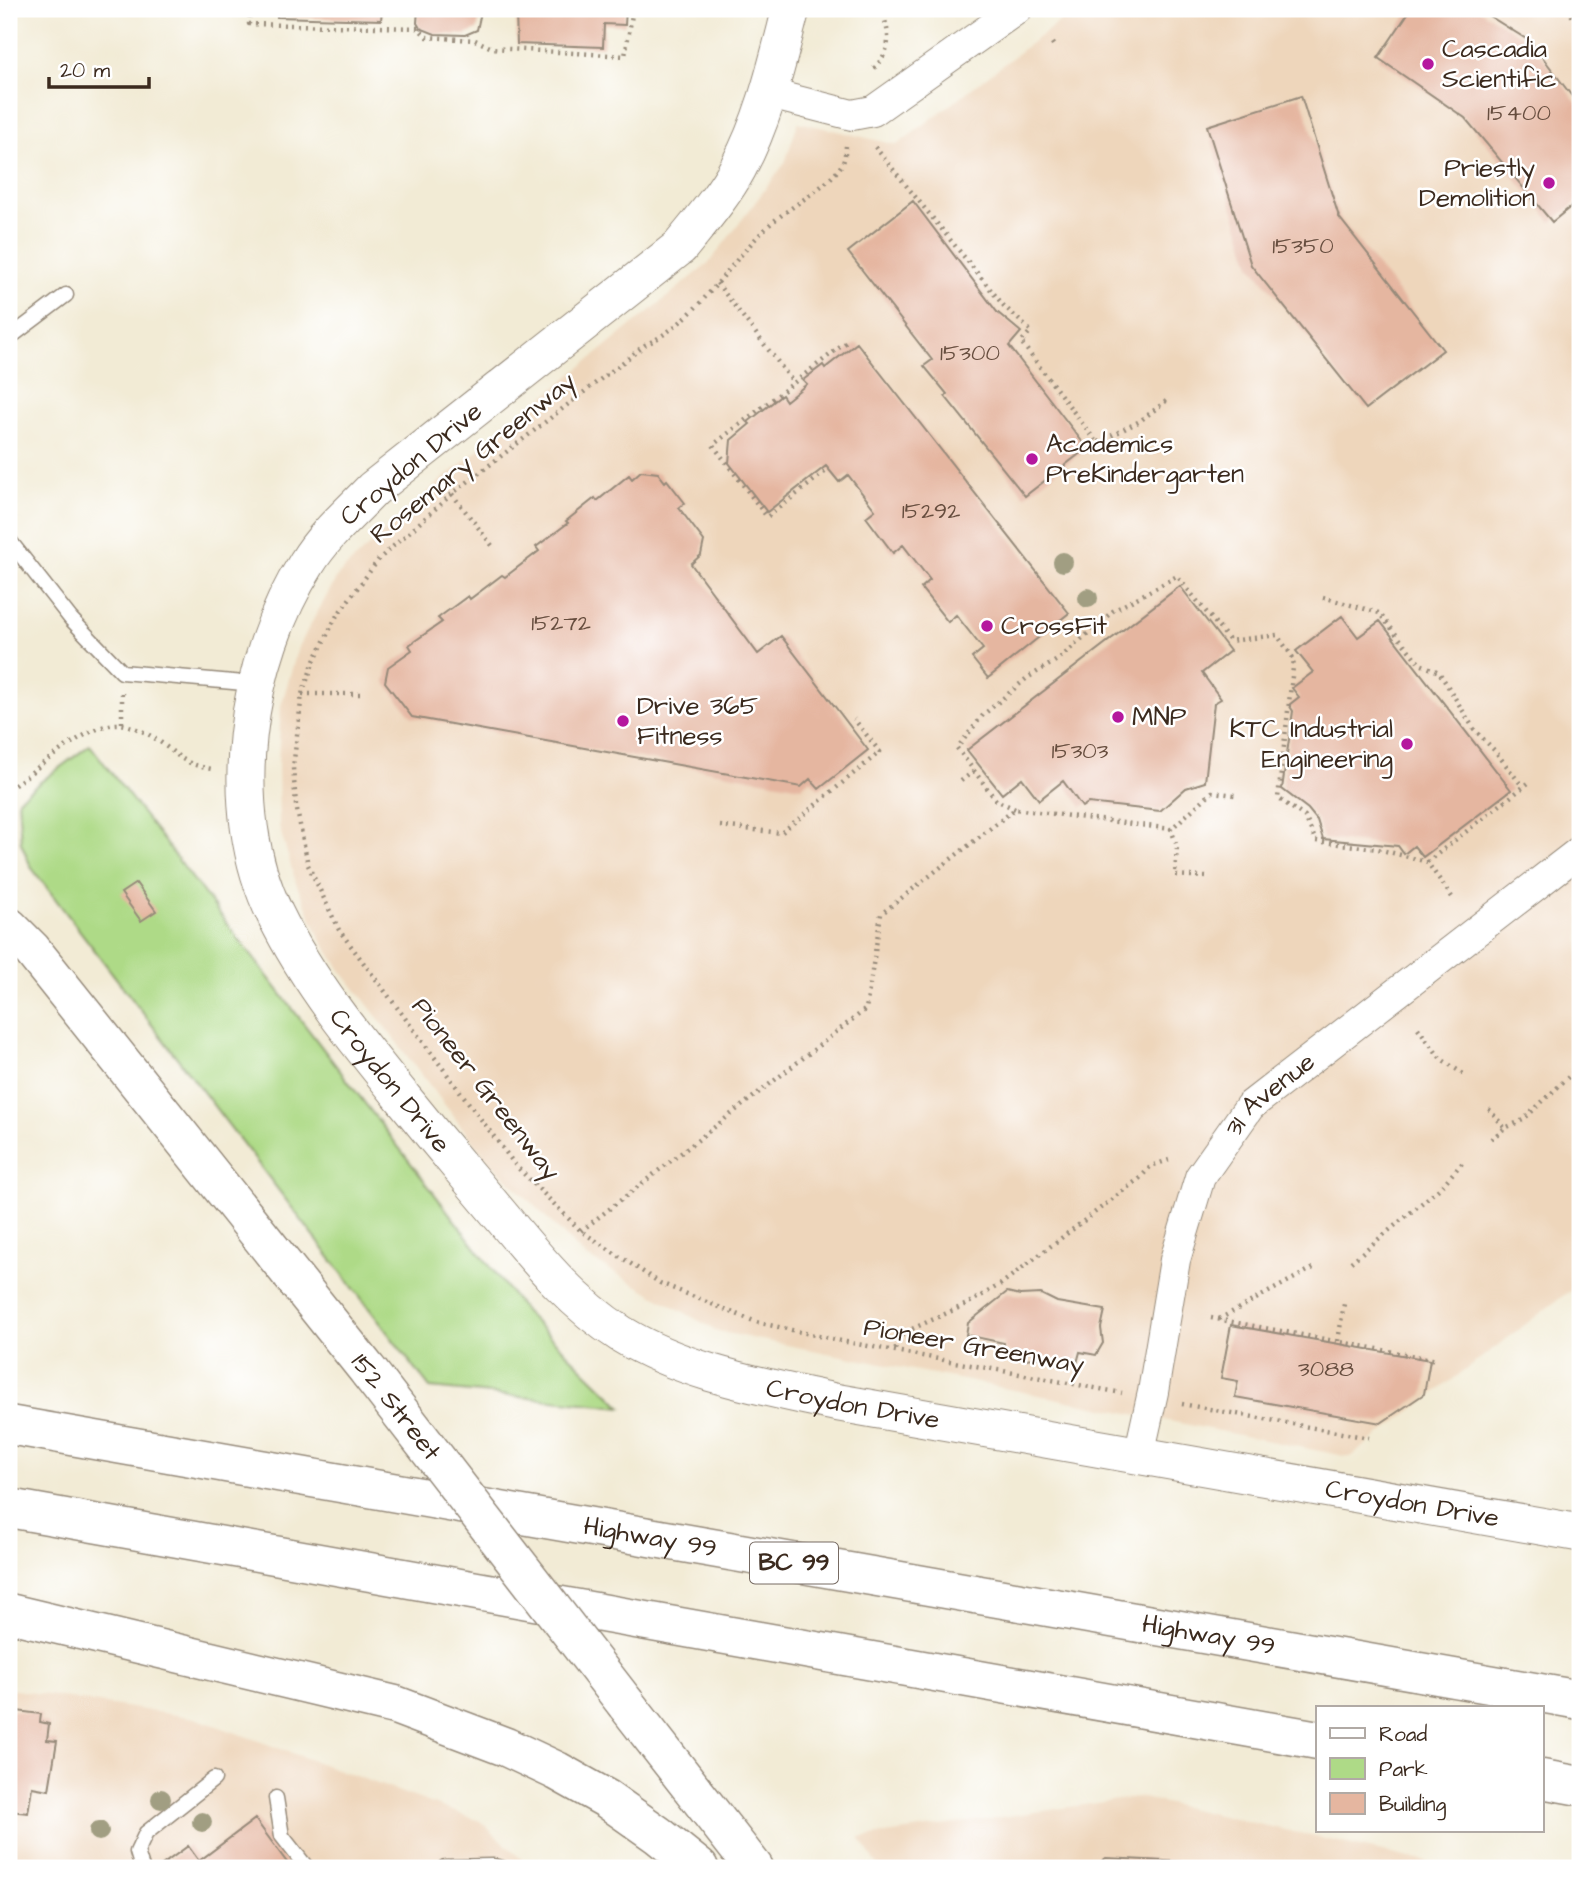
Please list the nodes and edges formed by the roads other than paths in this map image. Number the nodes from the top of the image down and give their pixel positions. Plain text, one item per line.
1 (791, 9) edge
2 (1017, 9) edge
3 (770, 94) junction
4 (66, 295) dead end
5 (9, 338) edge
6 (9, 540) edge
7 (255, 684) junction
8 (1580, 852) edge
9 (9, 912) edge
10 (21, 939) edge
11 (9, 1424) edge
12 (1139, 1455) junction
13 (9, 1508) edge
14 (1580, 1532) edge
15 (9, 1613) edge
16 (1580, 1700) edge
17 (1316, 1740) edge
18 (214, 1779) dead end
19 (1544, 1779) edge
20 (1580, 1786) edge
21 (276, 1798) dead end
22 (445, 1867) edge
23 (497, 1867) edge
24 (142, 1868) edge
25 (307, 1868) edge
26 (699, 1868) edge
27 (754, 1868) edge

1 - 3 street, Croydon Drive
2 - 3 street
3 - 7 street, Croydon Drive
4 - 5 lane
6 - 7 lane
7 - 12 street, Croydon Drive
8 - 12 street, 31 Avenue
9 - 10 main road, 152 Street
10 - 27 main road, 152 Street, bridge
11 - 16 main road, Highway 99 / BC 99
12 - 14 street, Croydon Drive
13 - 17 main road
15 - 26 main road
18 - 24 lane
19 - 20 main road
21 - 25 lane
22 - 23 lane

